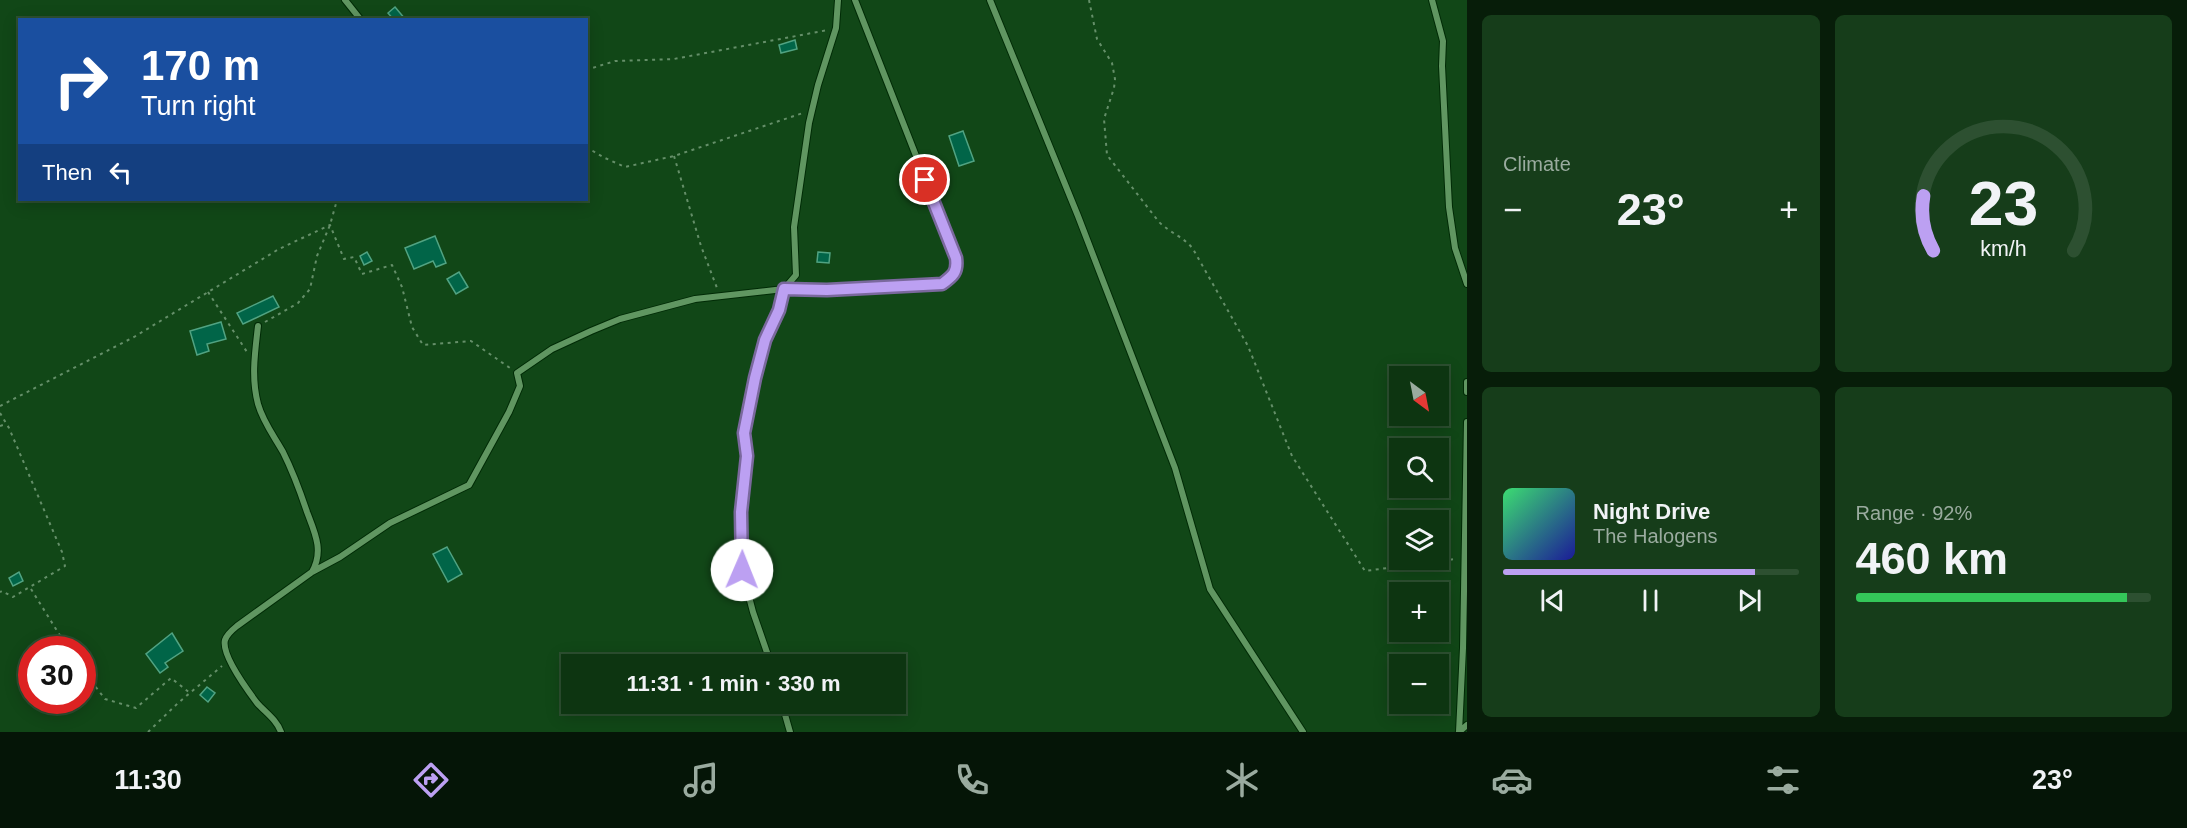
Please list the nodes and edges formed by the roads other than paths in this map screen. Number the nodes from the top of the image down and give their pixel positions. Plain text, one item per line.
1 (345, 0) edge
2 (838, 0) edge
3 (855, 0) edge
4 (990, 0) edge
5 (1432, 0) edge
6 (359, 18) edge
7 (1467, 284) edge
8 (784, 289) junction
9 (258, 327) road end
10 (1467, 382) edge
11 (1467, 392) edge
12 (1467, 422) edge
13 (312, 572) junction
14 (768, 654) edge
15 (785, 714) edge
16 (1467, 725) edge
17 (281, 732) edge
18 (790, 732) edge
19 (1303, 732) edge
20 (1459, 732) edge

1 - 6 street
2 - 8 street
3 - 8 street
4 - 19 street
5 - 7 street
8 - 13 street
8 - 14 street
9 - 13 street
10 - 11 street
12 - 20 street
13 - 17 street
15 - 18 street
16 - 20 street

